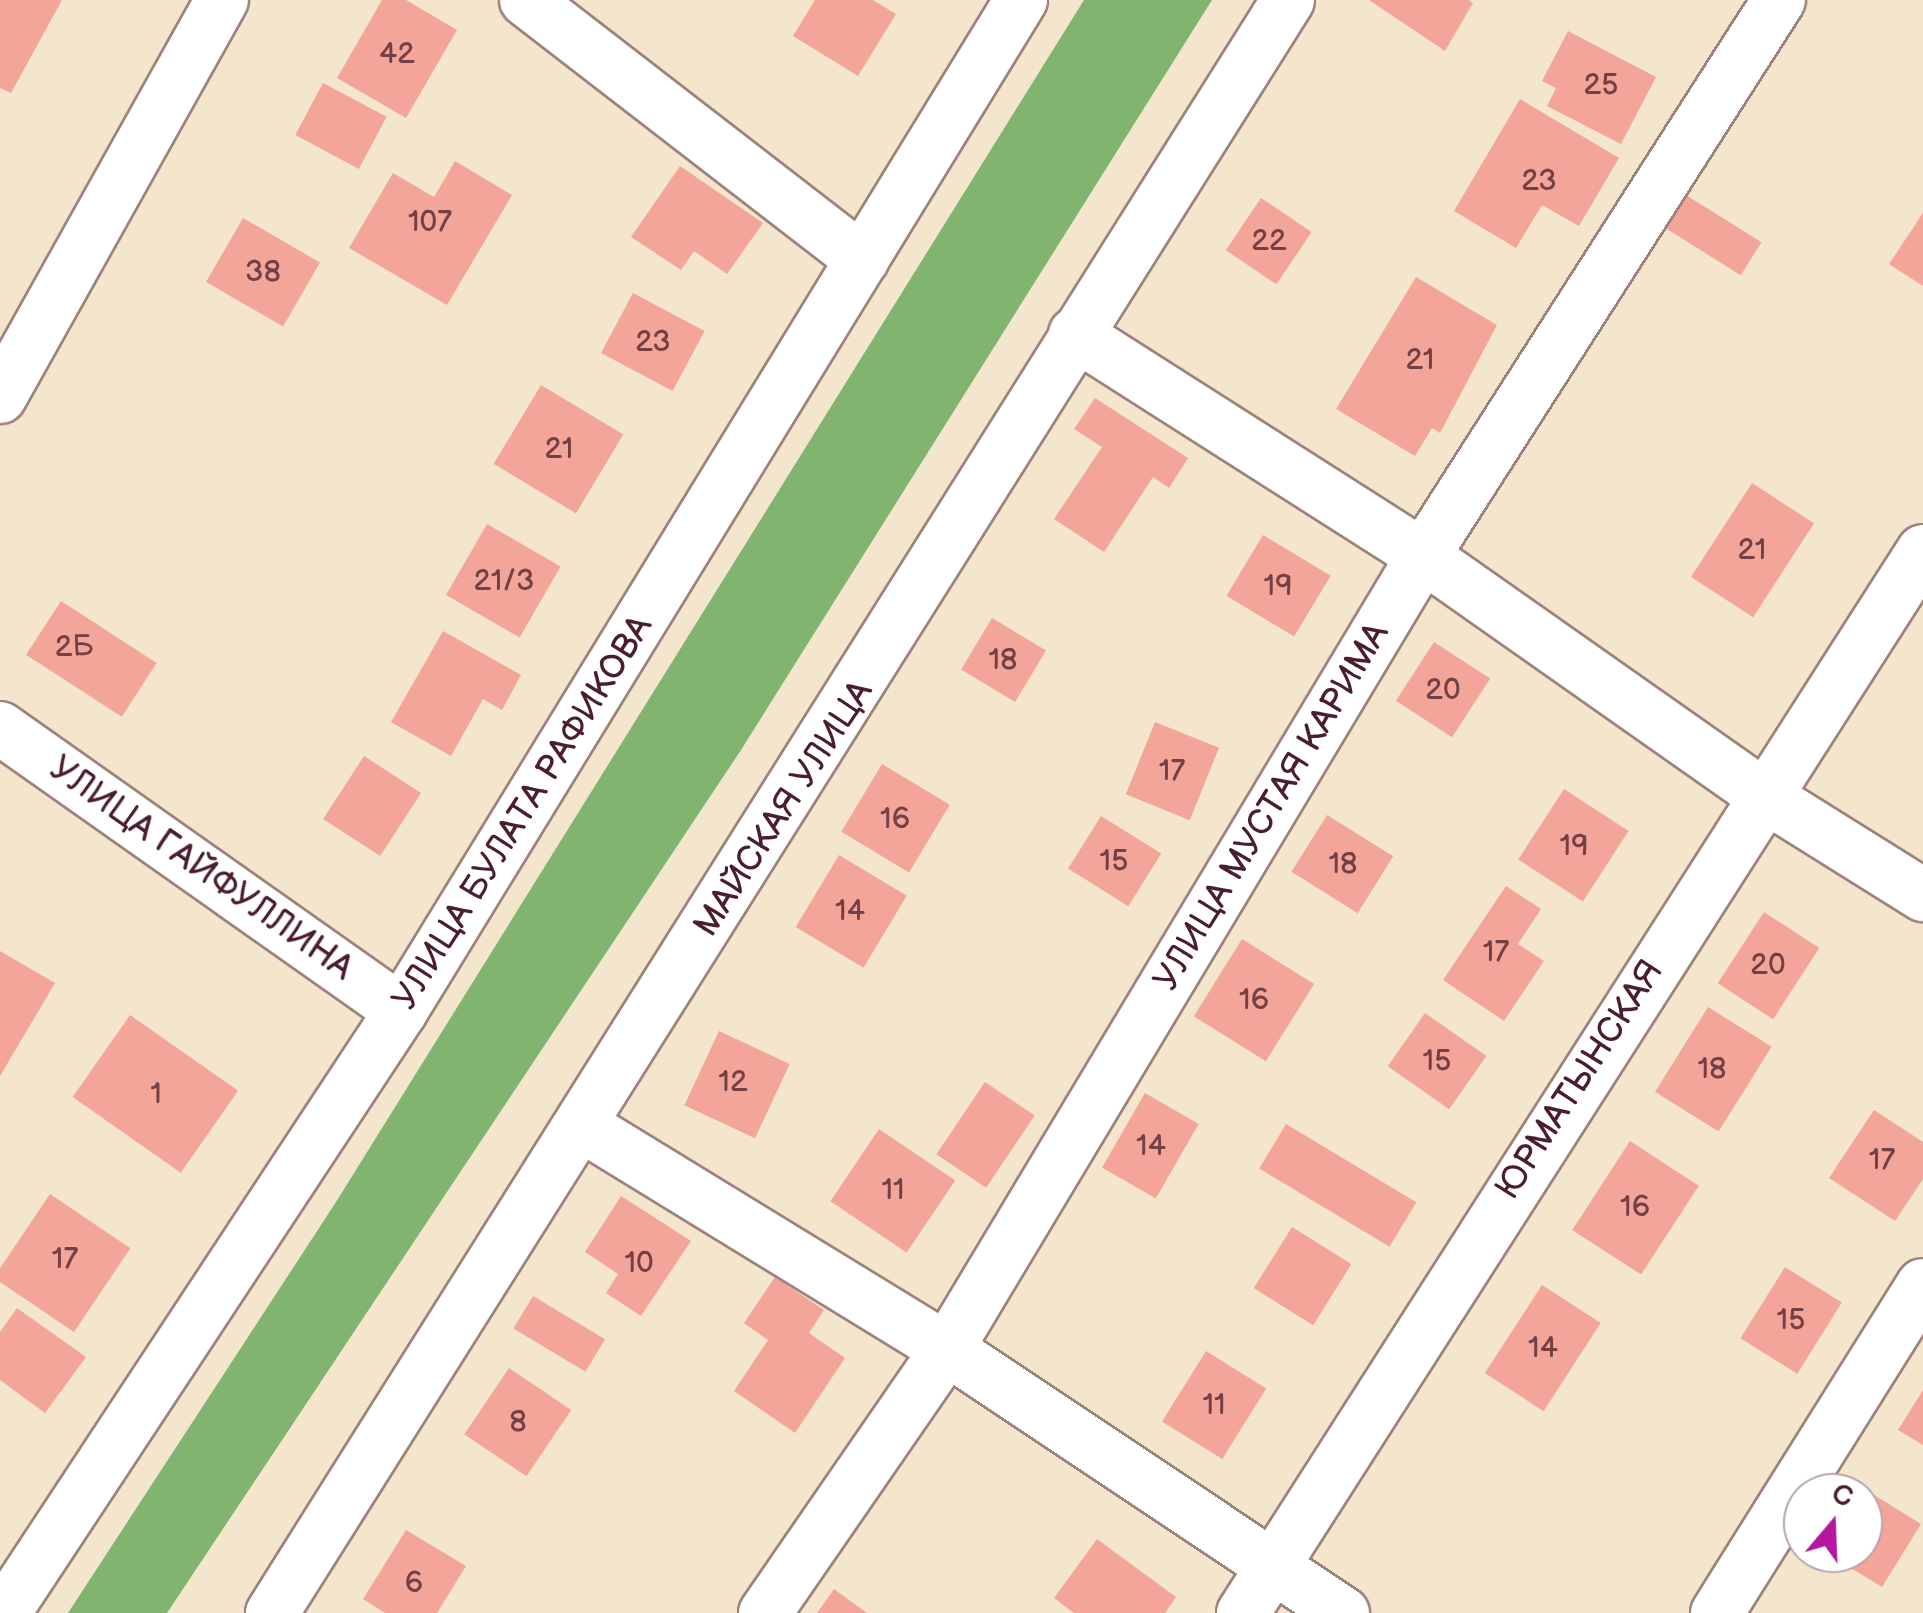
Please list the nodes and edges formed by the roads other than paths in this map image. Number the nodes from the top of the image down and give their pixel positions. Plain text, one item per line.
1 (222, 0) edge
2 (526, 0) edge
3 (1022, 0) edge
4 (1288, 0) edge
5 (1780, 0) edge
6 (862, 260) junction
7 (1075, 334) junction
8 (0, 397) edge
9 (1923, 551) edge
10 (1423, 556) junction
11 (0, 728) edge
12 (1763, 796) junction
13 (1923, 895) edge
14 (401, 1011) junction
15 (581, 1125) junction
16 (1923, 1285) edge
17 (947, 1350) junction
18 (1270, 1566) junction
19 (4, 1613) edge
20 (272, 1613) edge
21 (765, 1613) edge
22 (1243, 1613) edge
23 (1343, 1613) edge
24 (1717, 1613) edge

1 - 8 street
2 - 6 street
3 - 6 street, УЛИЦА БУЛАТА РАФИКОВА
4 - 7 street, МАЙСКАЯ УЛИЦА
5 - 10 street, УЛИЦА МУСТАЯ КАРИМА
6 - 14 street, УЛИЦА БУЛАТА РАФИКОВА
7 - 10 street
7 - 15 street, МАЙСКАЯ УЛИЦА
9 - 12 street, ЮРМАТЫНСКАЯ
10 - 12 street
10 - 17 street, УЛИЦА МУСТАЯ КАРИМА
11 - 14 street, УЛИЦА ГАЙФУЛЛИНА
12 - 13 street
12 - 18 street, ЮРМАТЫНСКАЯ
14 - 19 street, УЛИЦА БУЛАТА РАФИКОВА
15 - 17 street
15 - 20 street, МАЙСКАЯ УЛИЦА
16 - 24 street
17 - 18 street
17 - 21 street, УЛИЦА МУСТАЯ КАРИМА
18 - 22 street, ЮРМАТЫНСКАЯ
18 - 23 street

